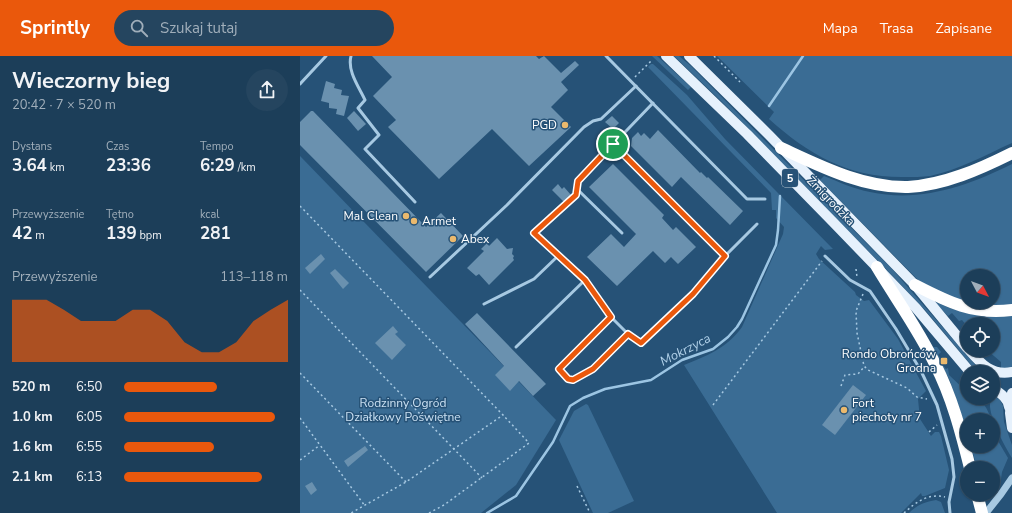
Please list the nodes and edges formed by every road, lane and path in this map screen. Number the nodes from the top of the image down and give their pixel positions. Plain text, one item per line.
1 (326, 56) edge
2 (351, 56) edge
3 (606, 56) edge
4 (666, 56) edge
5 (689, 56) edge
6 (714, 56) edge
7 (652, 60) dead end
8 (631, 80) junction
9 (740, 82) dead end
10 (300, 84) edge
11 (636, 86) junction
12 (653, 103) junction
13 (613, 144) junction
14 (781, 148) junction
15 (1012, 153) edge
16 (576, 188) junction
17 (765, 199) dead end
18 (415, 202) dead end
19 (300, 206) edge
20 (757, 224) dead end
21 (622, 232) dead end
22 (558, 256) junction
23 (725, 256) junction
24 (825, 256) dead end
25 (822, 261) dead end
26 (877, 267) junction
27 (856, 269) dead end
28 (430, 277) dead end
29 (585, 280) junction
30 (856, 283) junction
31 (915, 285) junction
32 (866, 288) junction
33 (300, 290) edge
34 (484, 304) dead end
35 (1012, 310) edge
36 (611, 317) junction
37 (628, 334) junction
38 (960, 340) edge
39 (516, 347) dead end
40 (975, 357) edge
41 (964, 365) edge
42 (864, 366) junction
43 (1012, 372) edge
44 (300, 373) edge
45 (841, 386) dead end
46 (1000, 393) edge
47 (1012, 393) edge
48 (921, 397) dead end
49 (713, 405) dead end
50 (1010, 413) junction
51 (503, 415) junction
52 (300, 418) edge
53 (942, 422) junction
54 (1012, 428) edge
55 (929, 432) dead end
56 (320, 445) junction
57 (454, 448) junction
58 (300, 460) edge
59 (968, 461) edge
60 (482, 478) junction
61 (1012, 478) edge
62 (406, 482) junction
63 (577, 486) dead end
64 (1012, 486) edge
65 (1002, 494) junction
66 (939, 496) dead end
67 (979, 501) edge
68 (589, 504) dead end
69 (364, 506) junction
70 (586, 506) junction
71 (351, 513) edge
72 (429, 513) edge
73 (590, 513) edge
74 (904, 513) edge
75 (950, 513) edge
76 (982, 513) edge
77 (986, 513) edge

1 - 10 lane
2 - 18 lane
3 - 8 lane
4 - 26 main road, Żmigrodzka / 5
5 - 14 main road, Żmigrodzka / 5
6 - 9 path
7 - 8 path
8 - 11 lane
11 - 12 lane
11 - 28 lane
12 - 13 lane
12 - 17 lane
13 - 16 lane
13 - 23 lane
14 - 15 highway, 5
14 - 31 main road, Żmigrodzka
16 - 21 lane
16 - 22 lane
19 - 51 path
20 - 23 lane
22 - 29 lane
22 - 34 lane
23 - 37 lane
24 - 30 lane
25 - 49 path
26 - 41 main road, Żmigrodzka
26 - 59 highway, 5
27 - 30 path
29 - 36 lane
29 - 39 lane
30 - 32 lane
31 - 35 highway
31 - 38 main road, Żmigrodzka
32 - 42 path
32 - 53 lane
33 - 57 path
36 - 37 lane
36 - 37 lane
40 - 43 main road
42 - 45 path
42 - 48 path
44 - 62 path
46 - 50 main road
47 - 50 main road
50 - 54 main road
51 - 57 path
51 - 60 path
52 - 56 path
53 - 55 path
53 - 75 lane
56 - 58 path
56 - 69 path
57 - 60 path
57 - 62 path
60 - 72 path
61 - 65 street
62 - 69 path
63 - 70 path
64 - 65 street
65 - 77 street
66 - 74 path
67 - 76 highway
68 - 70 path
69 - 71 path
70 - 73 path

